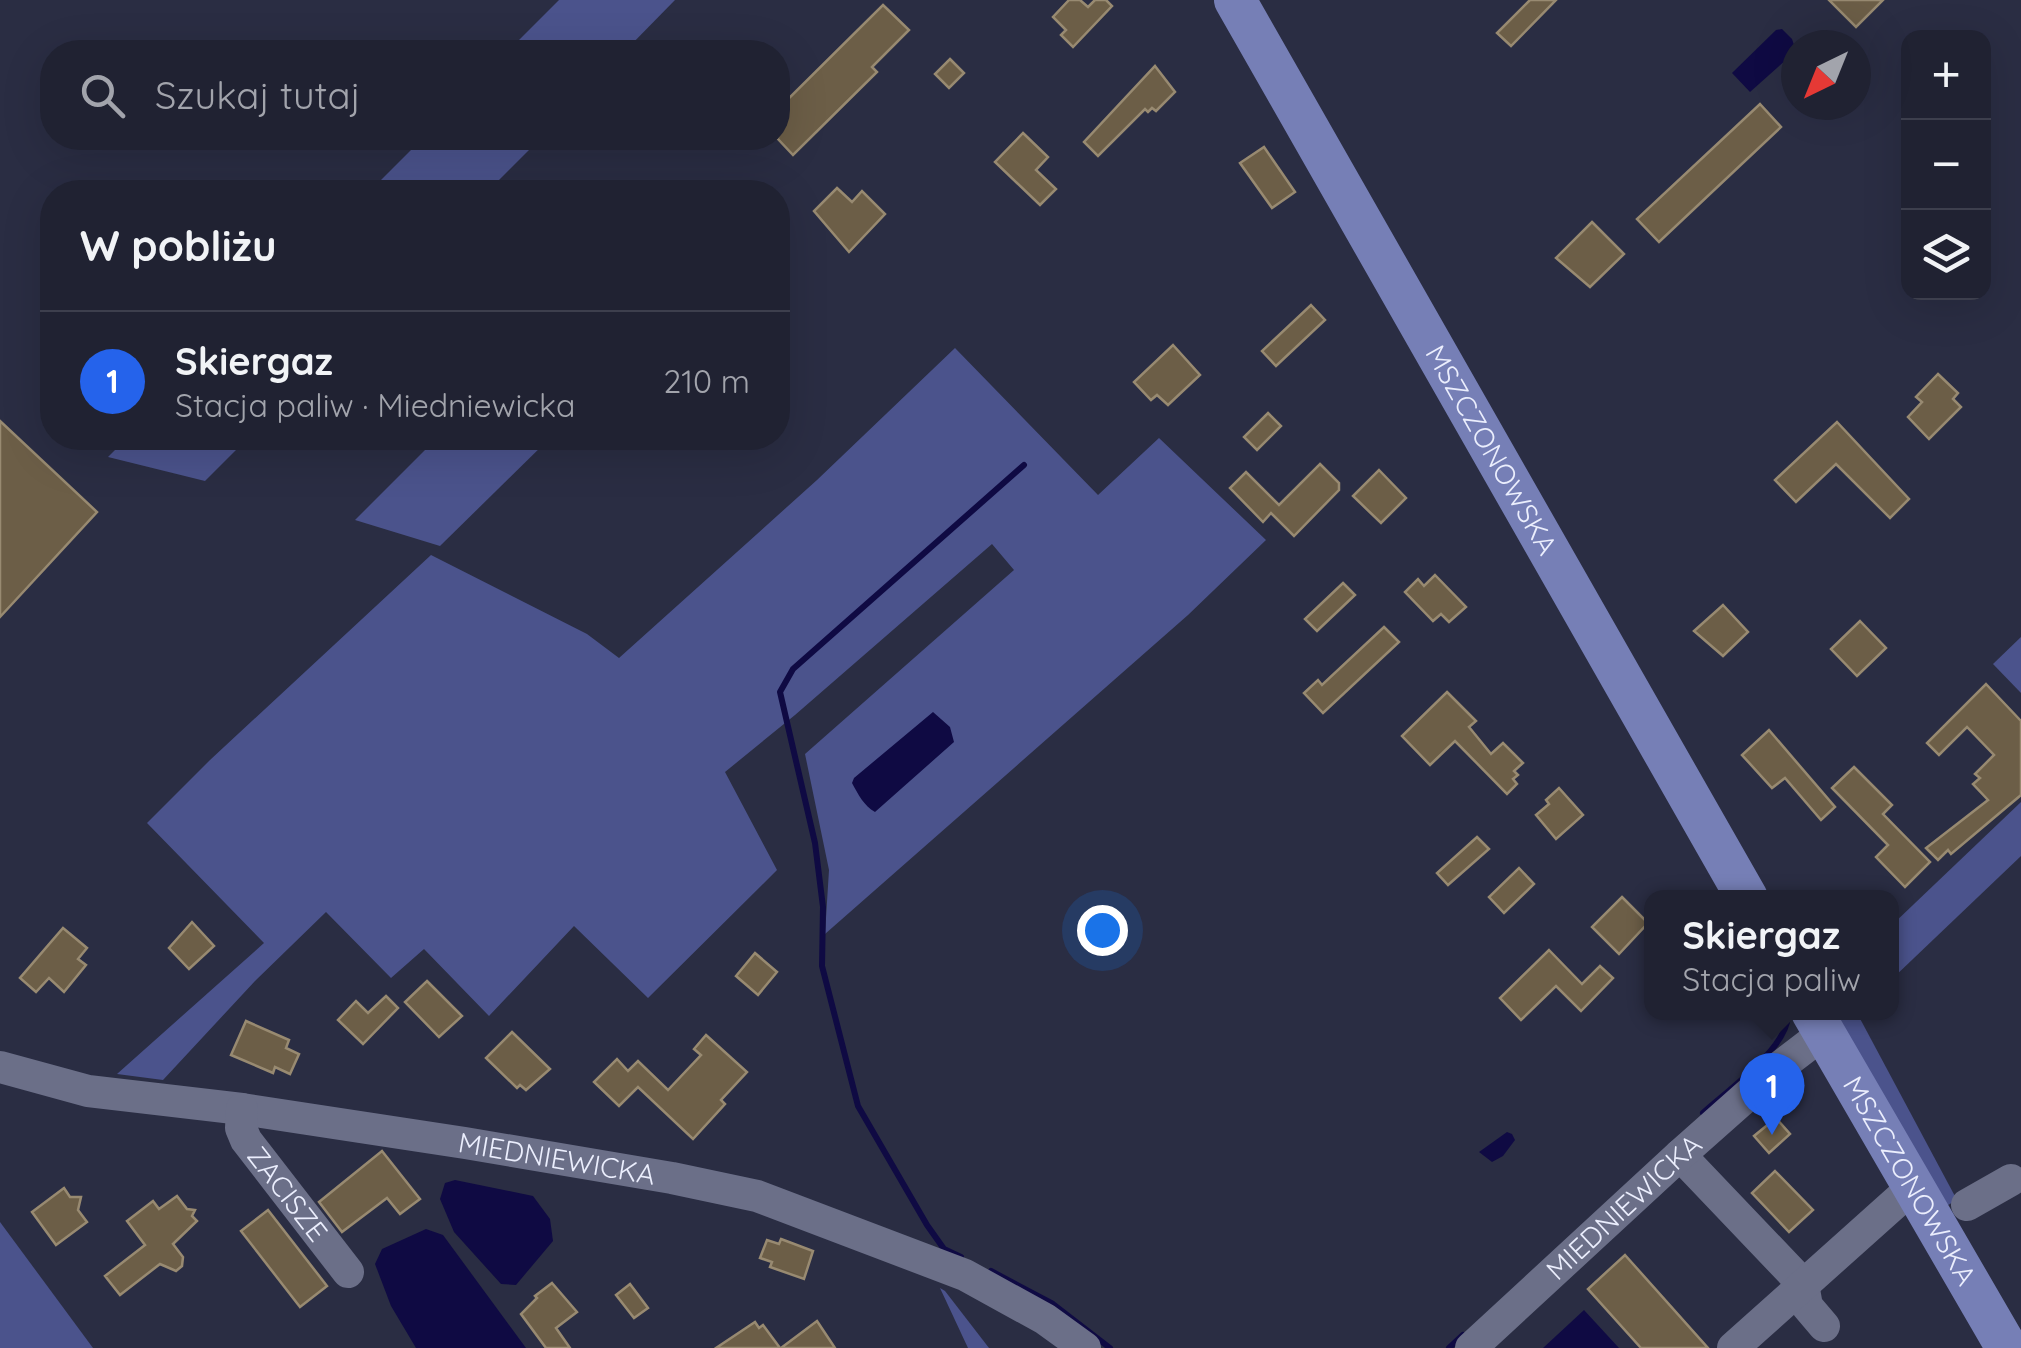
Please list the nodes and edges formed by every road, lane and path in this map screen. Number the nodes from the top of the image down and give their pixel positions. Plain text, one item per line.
1 (1235, 0) edge
2 (1742, 890) edge
3 (1818, 1023) edge
4 (0, 1067) edge
5 (242, 1110) junction
6 (1680, 1155) junction
7 (2012, 1180) dead end
8 (1914, 1186) junction
9 (1968, 1205) dead end
10 (348, 1272) dead end
11 (1803, 1284) junction
12 (1824, 1326) dead end
13 (1084, 1348) edge
14 (1471, 1348) edge
15 (1733, 1348) edge
16 (2007, 1348) edge

1 - 2 main road, MSZCZONOWSKA
3 - 6 street, MIEDNIEWICKA
3 - 8 main road, MSZCZONOWSKA
4 - 5 street, MIEDNIEWICKA
5 - 10 street, ZACISZE
5 - 13 street, MIEDNIEWICKA
6 - 11 street
6 - 14 street, MIEDNIEWICKA
7 - 9 street
8 - 11 street
8 - 16 main road, MSZCZONOWSKA
11 - 12 street
11 - 15 street

